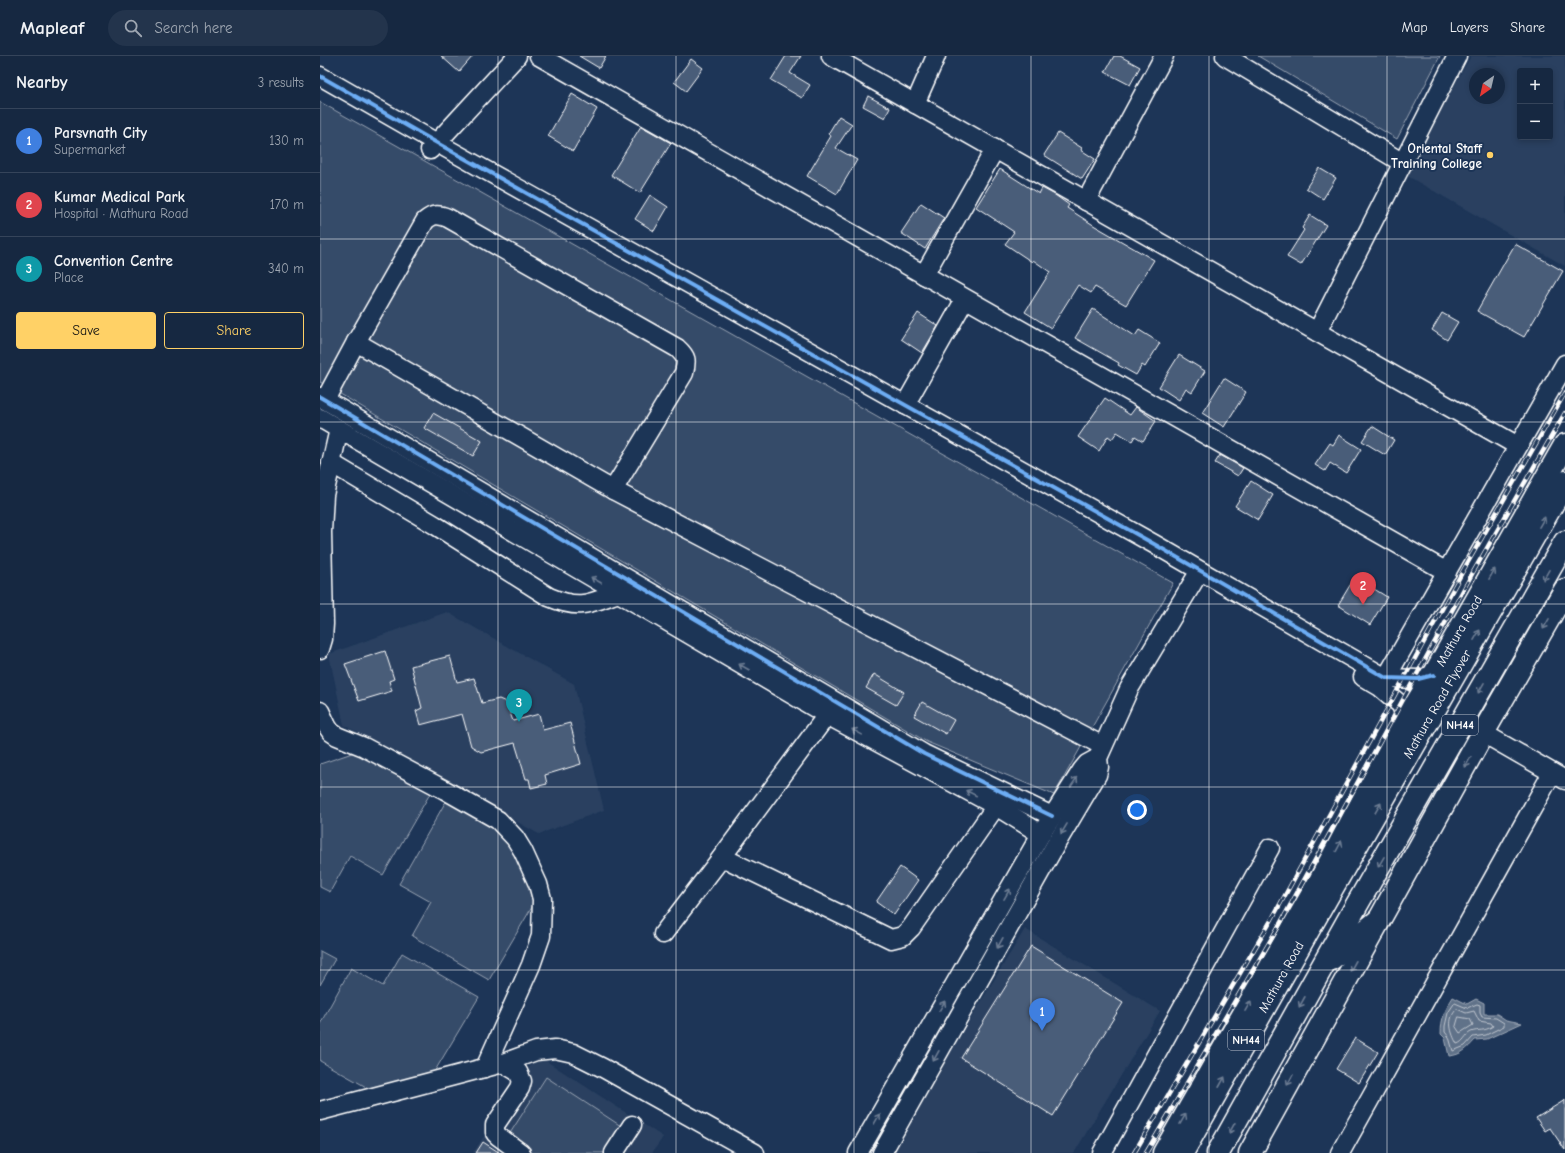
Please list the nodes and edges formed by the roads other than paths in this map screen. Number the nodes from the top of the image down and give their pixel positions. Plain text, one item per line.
1 (517, 56) edge
2 (539, 56) edge
3 (831, 56) edge
4 (936, 56) edge
5 (1164, 56) edge
6 (1225, 56) edge
7 (1458, 56) edge
8 (320, 76) edge
9 (320, 86) edge
10 (915, 104) junction
11 (433, 147) junction
12 (995, 149) junction
13 (1403, 163) junction
14 (1086, 201) junction
15 (924, 275) junction
16 (965, 298) junction
17 (1317, 332) junction
18 (356, 342) junction
19 (1565, 364) edge
20 (323, 399) edge
21 (906, 405) junction
22 (320, 418) edge
23 (339, 429) junction
24 (1565, 445) edge
25 (1518, 446) junction
26 (331, 463) junction
27 (1565, 482) edge
28 (613, 490) junction
29 (1565, 542) edge
30 (1447, 572) junction
31 (1199, 576) junction
32 (1565, 590) edge
33 (618, 593) junction
34 (320, 649) edge
35 (1434, 675) junction
36 (1386, 678) junction
37 (320, 710) edge
38 (827, 716) junction
39 (1406, 720) junction
40 (1484, 733) junction
41 (1101, 752) junction
42 (1559, 776) edge
43 (996, 806) junction
44 (1052, 816) junction
45 (1041, 834) junction
46 (1270, 848) dead end
47 (722, 857) junction
48 (1329, 880) junction
49 (1379, 920) junction
50 (663, 934) dead end
51 (1321, 968) junction
52 (503, 1063) junction
53 (485, 1068) junction
54 (320, 1111) edge
55 (632, 1125) dead end
56 (521, 1153) edge
57 (614, 1153) edge
58 (755, 1153) edge
59 (858, 1153) edge
60 (882, 1153) edge
61 (1102, 1153) edge
62 (1164, 1153) edge
63 (1182, 1153) edge
64 (1218, 1153) edge
65 (1250, 1153) edge
66 (1340, 1153) edge

1 - 11 street
2 - 15 street
3 - 10 street
4 - 10 street
5 - 14 street
6 - 13 street
7 - 13 street
8 - 11 street
9 - 11 street
10 - 12 street
11 - 21 street
11 - 31 street
12 - 14 street
12 - 15 street
13 - 17 street
14 - 17 street
15 - 16 street
16 - 21 street
16 - 30 street
17 - 25 street
18 - 20 street
18 - 28 street
18 - 28 street
19 - 25 street
20 - 44 street
21 - 31 street
22 - 23 street
23 - 26 street
33 -> 23 street
35 -> 24 main road, Mathura Road
25 - 30 street
26 - 33 street
26 - 34 street
48 -> 27 main road, Mathura Road Flyover / NH44
28 - 41 street
29 -> 51 main road, NH44
30 - 36 street
31 - 36 street
31 - 39 street
31 - 41 street
32 -> 40 main road
38 -> 33 street
35 - 36 street
35 - 39 main road, Mathura Road
37 - 53 street
43 -> 38 street
38 - 47 street
48 -> 39 main road, Mathura Road
40 - 42 street
40 -> 49 main road
44 -> 41 street
41 -> 60 street
42 - 66 street
43 - 45 street
43 - 47 street
44 - 45 street
59 -> 45 street
46 - 61 street
47 - 50 street
62 -> 48 main road
63 -> 48 main road, Mathura Road / NH44
49 - 51 main road
49 -> 65 main road
51 -> 64 main road, NH44
52 - 53 street
52 - 56 street
52 - 58 street
53 - 54 street
55 - 57 street

